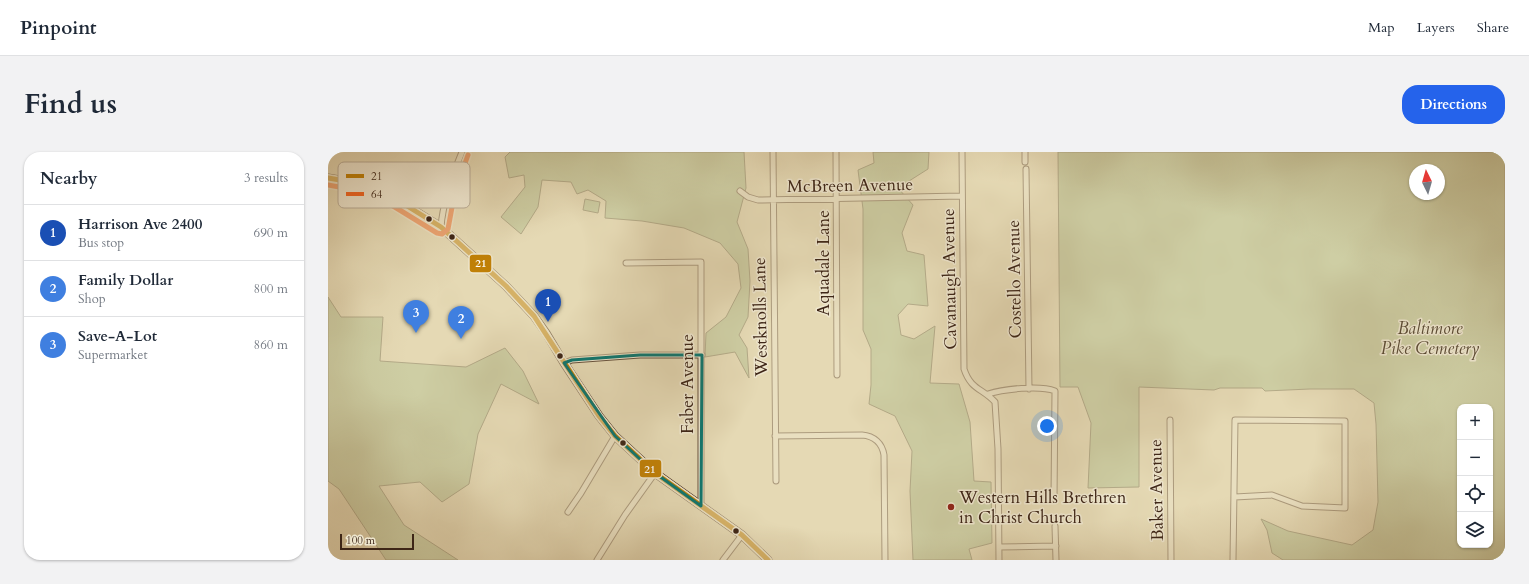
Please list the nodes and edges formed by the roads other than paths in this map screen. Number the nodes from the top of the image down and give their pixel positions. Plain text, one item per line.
1 (462, 152) edge
2 (773, 152) edge
3 (836, 152) edge
4 (962, 152) edge
5 (1025, 152) edge
6 (458, 162) edge
7 (1025, 162) dead end
8 (1026, 169) dead end
9 (328, 178) edge
10 (338, 180) edge
11 (740, 191) dead end
12 (962, 196) junction
13 (836, 199) junction
14 (773, 200) junction
15 (410, 208) edge
16 (444, 208) edge
17 (441, 227) junction
18 (626, 263) dead end
19 (702, 355) junction
20 (564, 363) junction
21 (837, 374) dead end
22 (1029, 388) junction
23 (988, 394) junction
24 (1170, 420) dead end
25 (615, 436) junction
26 (775, 436) junction
27 (655, 473) junction
28 (776, 481) dead end
29 (1235, 497) junction
30 (1054, 499) dead end
31 (701, 506) junction
32 (568, 512) dead end
33 (1055, 526) dead end
34 (742, 535) junction
35 (1056, 546) junction
36 (999, 547) junction
37 (597, 560) edge
38 (723, 560) edge
39 (768, 560) edge
40 (885, 560) edge
41 (999, 560) edge
42 (1056, 560) edge
43 (1171, 560) edge
44 (1233, 560) edge

1 - 6 street
2 - 14 street, Westknolls Lane
3 - 13 street, Aquadale Lane
4 - 12 street, Cavanaugh Avenue
5 - 7 street
8 - 22 street, Costello Avenue
9 - 10 main road
11 - 14 street, McBreen Avenue
12 - 13 street, McBreen Avenue
12 - 23 street, Cavanaugh Avenue
13 - 14 street, McBreen Avenue
13 - 21 street, Aquadale Lane
14 - 26 street, Westknolls Lane
15 - 17 main road
16 - 17 street
17 - 20 main road
18 - 19 street, Faber Avenue
19 - 20 street
19 - 31 street, Faber Avenue
20 - 25 main road
22 - 23 street
22 - 30 street
23 - 36 street
24 - 43 street, Baker Avenue
25 - 27 main road
25 - 32 street
26 - 28 street, Westknolls Lane
26 - 40 street
27 - 31 main road
27 - 37 street
29 - 29 street
29 - 44 street
31 - 34 main road
33 - 35 street
34 - 38 street
34 - 39 main road
35 - 36 street
35 - 42 street
36 - 41 street

